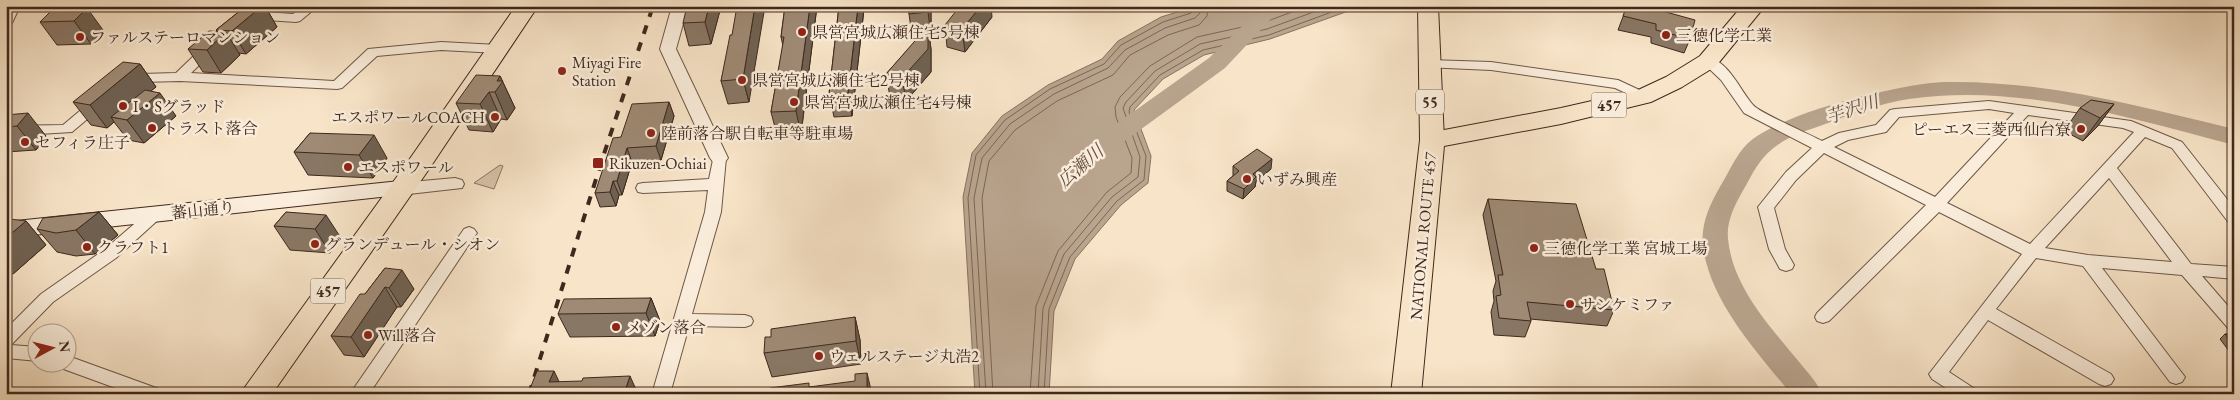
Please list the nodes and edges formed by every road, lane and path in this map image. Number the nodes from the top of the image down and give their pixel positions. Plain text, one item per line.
1 (14, 6) edge
2 (312, 6) edge
3 (526, 6) edge
4 (680, 6) edge
5 (1428, 6) edge
6 (1754, 6) edge
7 (244, 14) edge
8 (6, 23) edge
9 (215, 42) edge
10 (498, 49) junction
11 (1708, 62) junction
12 (1429, 64) junction
13 (180, 77) junction
14 (1643, 96) junction
15 (2026, 109) junction
16 (6, 131) edge
17 (2143, 131) junction
18 (1432, 140) junction
19 (1819, 145) junction
20 (719, 158) joint
21 (2109, 168) junction
22 (455, 184) dead end
23 (717, 184) junction
24 (643, 188) dead end
25 (400, 190) junction
26 (1938, 203) junction
27 (153, 216) junction
28 (2234, 219) edge
29 (6, 230) edge
30 (469, 233) dead end
31 (2032, 252) junction
32 (2088, 261) junction
33 (1786, 265) dead end
34 (2186, 269) junction
35 (2234, 273) edge
36 (1985, 311) junction
37 (1823, 317) dead end
38 (683, 320) junction
39 (745, 321) dead end
40 (2234, 324) edge
41 (6, 340) edge
42 (6, 351) edge
43 (28, 353) edge
44 (78, 367) edge
45 (2176, 377) dead end
46 (2105, 379) dead end
47 (153, 394) edge
48 (255, 394) edge
49 (359, 394) edge
50 (660, 394) edge
51 (1406, 394) edge
52 (1969, 394) edge

1 - 8 street
2 - 7 street
3 - 10 highway, 457
4 - 20 street
5 - 12 main road, 55
6 - 11 highway, NATIONAL ROUTE 457 / 457
9 - 13 street
10 - 13 street
10 - 25 highway, 457
11 - 14 highway, NATIONAL ROUTE 457 / 457
11 - 19 street
12 - 14 street
12 - 18 main road, 55
13 - 16 street
14 - 18 highway, NATIONAL ROUTE 457 / 457
15 - 17 street
15 - 19 street
15 - 26 street
17 - 21 street
17 - 28 street
18 - 51 highway, NATIONAL ROUTE 457
19 - 26 street
19 - 33 street
20 - 23 street
21 - 31 street
21 - 34 street
22 - 25 street
23 - 24 street
23 - 38 street
25 - 27 main road, 蕃山通り
25 - 48 highway, 457
26 - 31 street
26 - 37 street
27 - 29 main road, 蕃山通り
27 - 41 street
30 - 49 street
31 - 32 street
31 - 36 street
32 - 34 street
32 - 45 street
34 - 35 street
34 - 40 street
36 - 46 street
36 - 52 street
38 - 39 street
38 - 50 street
42 - 43 street
44 - 47 street

